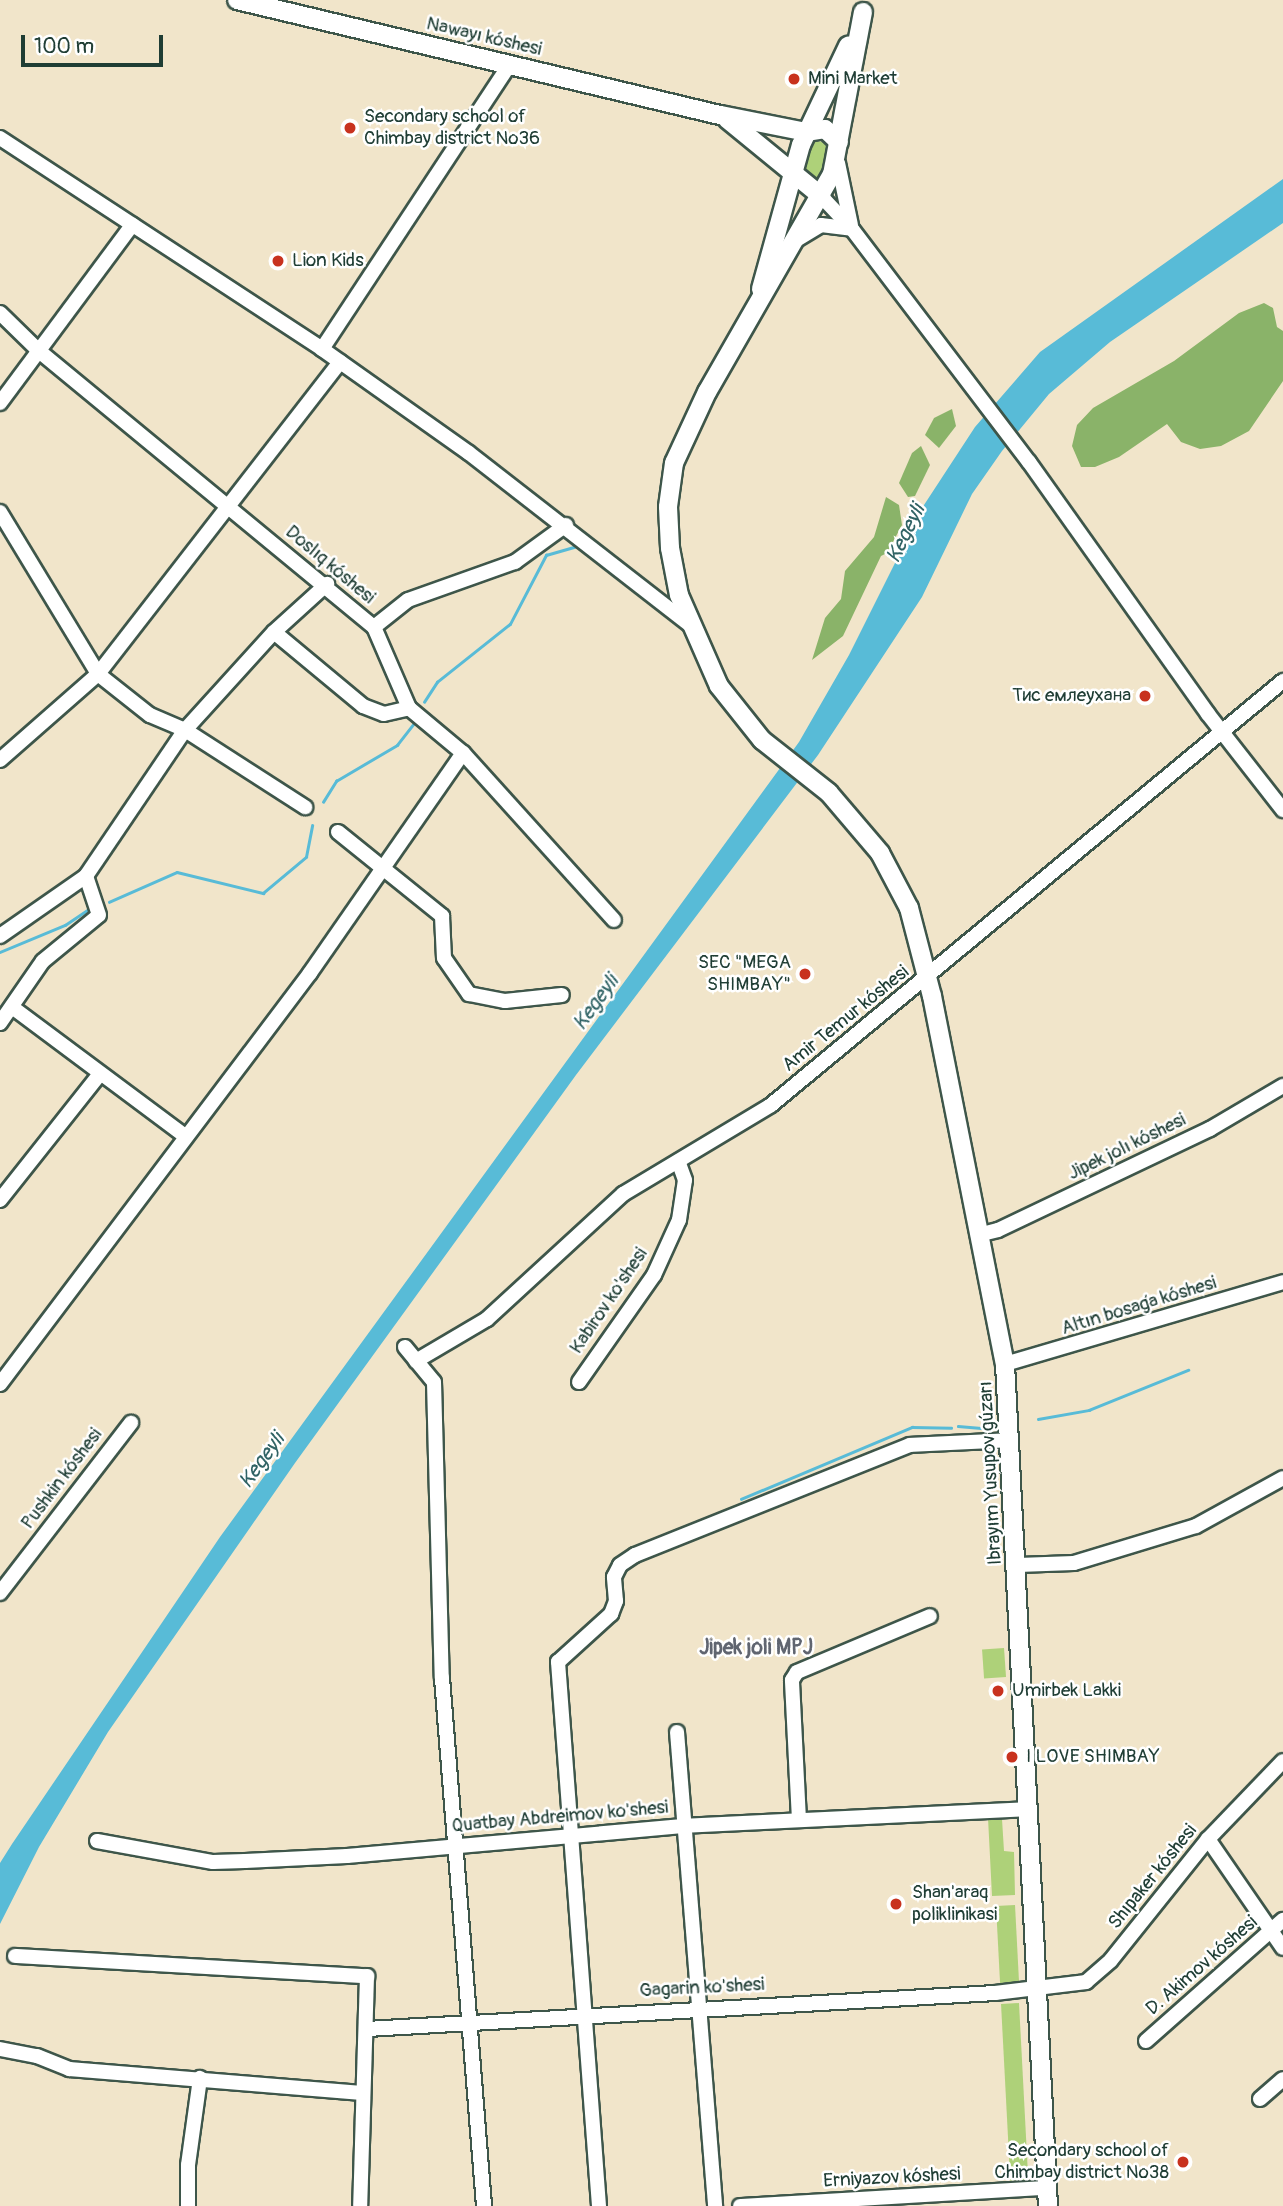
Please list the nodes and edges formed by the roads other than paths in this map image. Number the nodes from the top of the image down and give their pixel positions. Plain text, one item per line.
1 (237, 0) edge
2 (866, 6) edge
3 (509, 65) junction
4 (832, 82) junction
5 (721, 115) junction
6 (759, 123) junction
7 (806, 132) junction
8 (0, 138) edge
9 (838, 149) junction
10 (794, 174) junction
11 (821, 196) junction
12 (132, 225) junction
13 (852, 229) junction
14 (798, 239) junction
15 (756, 306) junction
16 (0, 313) edge
17 (322, 349) junction
18 (38, 351) junction
19 (340, 362) junction
20 (0, 403) edge
21 (230, 508) junction
22 (0, 512) edge
23 (566, 525) junction
24 (327, 584) junction
25 (690, 625) junction
26 (374, 627) junction
27 (274, 632) junction
28 (99, 674) junction
29 (1283, 681) edge
30 (409, 708) junction
31 (185, 730) junction
32 (1222, 733) junction
33 (463, 753) junction
34 (0, 760) edge
35 (305, 807) dead end
36 (1283, 810) edge
37 (338, 832) dead end
38 (384, 868) junction
39 (86, 876) junction
40 (614, 920) dead end
41 (0, 936) edge
42 (928, 977) junction
43 (562, 995) dead end
44 (12, 1007) junction
45 (0, 1024) edge
46 (99, 1074) junction
47 (1283, 1086) edge
48 (185, 1136) junction
49 (678, 1161) junction
50 (0, 1200) edge
51 (982, 1234) junction
52 (1283, 1282) edge
53 (405, 1347) dead end
54 (416, 1361) junction
55 (1005, 1364) junction
56 (579, 1382) dead end
57 (0, 1384) edge
58 (131, 1423) dead end
59 (1011, 1440) junction
60 (1283, 1478) edge
61 (1018, 1565) junction
62 (0, 1593) edge
63 (930, 1616) dead end
64 (677, 1732) dead end
65 (1283, 1761) edge
66 (1029, 1809) junction
67 (799, 1820) junction
68 (683, 1826) junction
69 (575, 1835) junction
70 (1208, 1839) junction
71 (97, 1841) dead end
72 (457, 1845) junction
73 (1283, 1920) edge
74 (1271, 1931) junction
75 (1283, 1948) edge
76 (15, 1956) dead end
77 (1039, 1990) junction
78 (697, 2007) junction
79 (587, 2014) junction
80 (470, 2022) junction
81 (367, 2029) junction
82 (1146, 2041) dead end
83 (0, 2049) edge
84 (200, 2078) junction
85 (1283, 2079) edge
86 (362, 2093) junction
87 (1261, 2099) dead end
88 (1047, 2197) edge
89 (188, 2206) edge
90 (360, 2206) edge
91 (484, 2206) edge
92 (599, 2206) edge
93 (715, 2206) edge
94 (740, 2206) edge

1 - 3 main road, Nawayı kóshesi
2 - 4 main road
2 - 9 main road
3 - 5 main road, Nawayı kóshesi
3 - 17 street
4 - 6 main road
4 - 7 main road
5 - 6 main road, Nawayı kóshesi
5 - 10 main road
6 - 7 main road, Nawayı kóshesi
7 - 9 main road, Nawayı kóshesi
7 - 10 main road
8 - 12 street
9 - 11 main road
9 - 13 street
10 - 11 main road
10 - 15 main road
11 - 13 street
11 - 14 main road
12 - 17 street
12 - 18 street
13 - 14 street
13 - 32 street
14 - 15 main road
15 - 25 main road, Ibrayım Yusupov gúzarı
16 - 18 street, Doslıq kóshesi
17 - 19 street
18 - 20 street
18 - 21 street, Doslıq kóshesi
19 - 21 street
19 - 23 street
21 - 24 street, Doslıq kóshesi
21 - 28 street
22 - 28 street
23 - 25 street
23 - 26 street
24 - 26 street, Doslıq kóshesi
24 - 27 street
25 - 42 main road, Ibrayım Yusupov gúzarı
26 - 30 street, Doslıq kóshesi
27 - 30 street
27 - 31 street
28 - 31 street
28 - 34 street
29 - 32 street, Amir Temur kóshesi
30 - 33 street, Doslıq kóshesi
31 - 35 street
31 - 39 street
32 - 36 street
32 - 42 street, Amir Temur kóshesi
33 - 38 street
33 - 40 street, Doslıq kóshesi
37 - 38 street
38 - 43 street
38 - 48 street
39 - 41 street
39 - 44 street
42 - 49 street, Amir Temur kóshesi
42 - 51 main road, Ibrayım Yusupov gúzarı
44 - 45 street
44 - 46 street
46 - 48 street
46 - 50 street
47 - 51 street, Jipek jolı kóshesi
48 - 57 street
49 - 54 street, Amir Temur kóshesi
49 - 56 street, Kabirov ko'shesi
51 - 55 main road, Ibrayım Yusupov gúzarı
52 - 55 street, Altın bosaǵa kóshesi
53 - 54 street
54 - 72 street
55 - 59 main road, Ibrayım Yusupov gúzarı
58 - 62 street, Pushkin kóshesi
59 - 61 main road, Ibrayım Yusupov gúzarı
59 - 69 street
60 - 61 street
61 - 66 main road, Ibrayım Yusupov gúzarı
63 - 67 street
64 - 68 street
65 - 70 street, Shıpaker kóshesi
66 - 67 street, Quatbay Abdreimov ko'shesi
66 - 77 main road, Ibrayım Yusupov gúzarı
67 - 68 street, Quatbay Abdreimov ko'shesi
68 - 69 street, Quatbay Abdreimov ko'shesi
68 - 78 street
69 - 72 street, Quatbay Abdreimov ko'shesi
69 - 79 street
70 - 74 street
70 - 77 street, Shıpaker kóshesi
71 - 72 street, Quatbay Abdreimov ko'shesi
72 - 80 street
73 - 74 street, D. Akimov kóshesi
74 - 75 street
74 - 82 street, D. Akimov kóshesi
76 - 81 street
77 - 78 street, Gagarin ko'shesi
77 - 88 main road, Ibrayım Yusupov gúzarı
78 - 79 street, Gagarin ko'shesi
78 - 93 street
79 - 80 street, Gagarin ko'shesi
79 - 92 street
80 - 81 street, Gagarin ko'shesi
80 - 91 street
81 - 86 street
83 - 84 street
84 - 86 street
84 - 89 street
85 - 87 street
86 - 90 street
88 - 94 street, Erniyazov kóshesi

